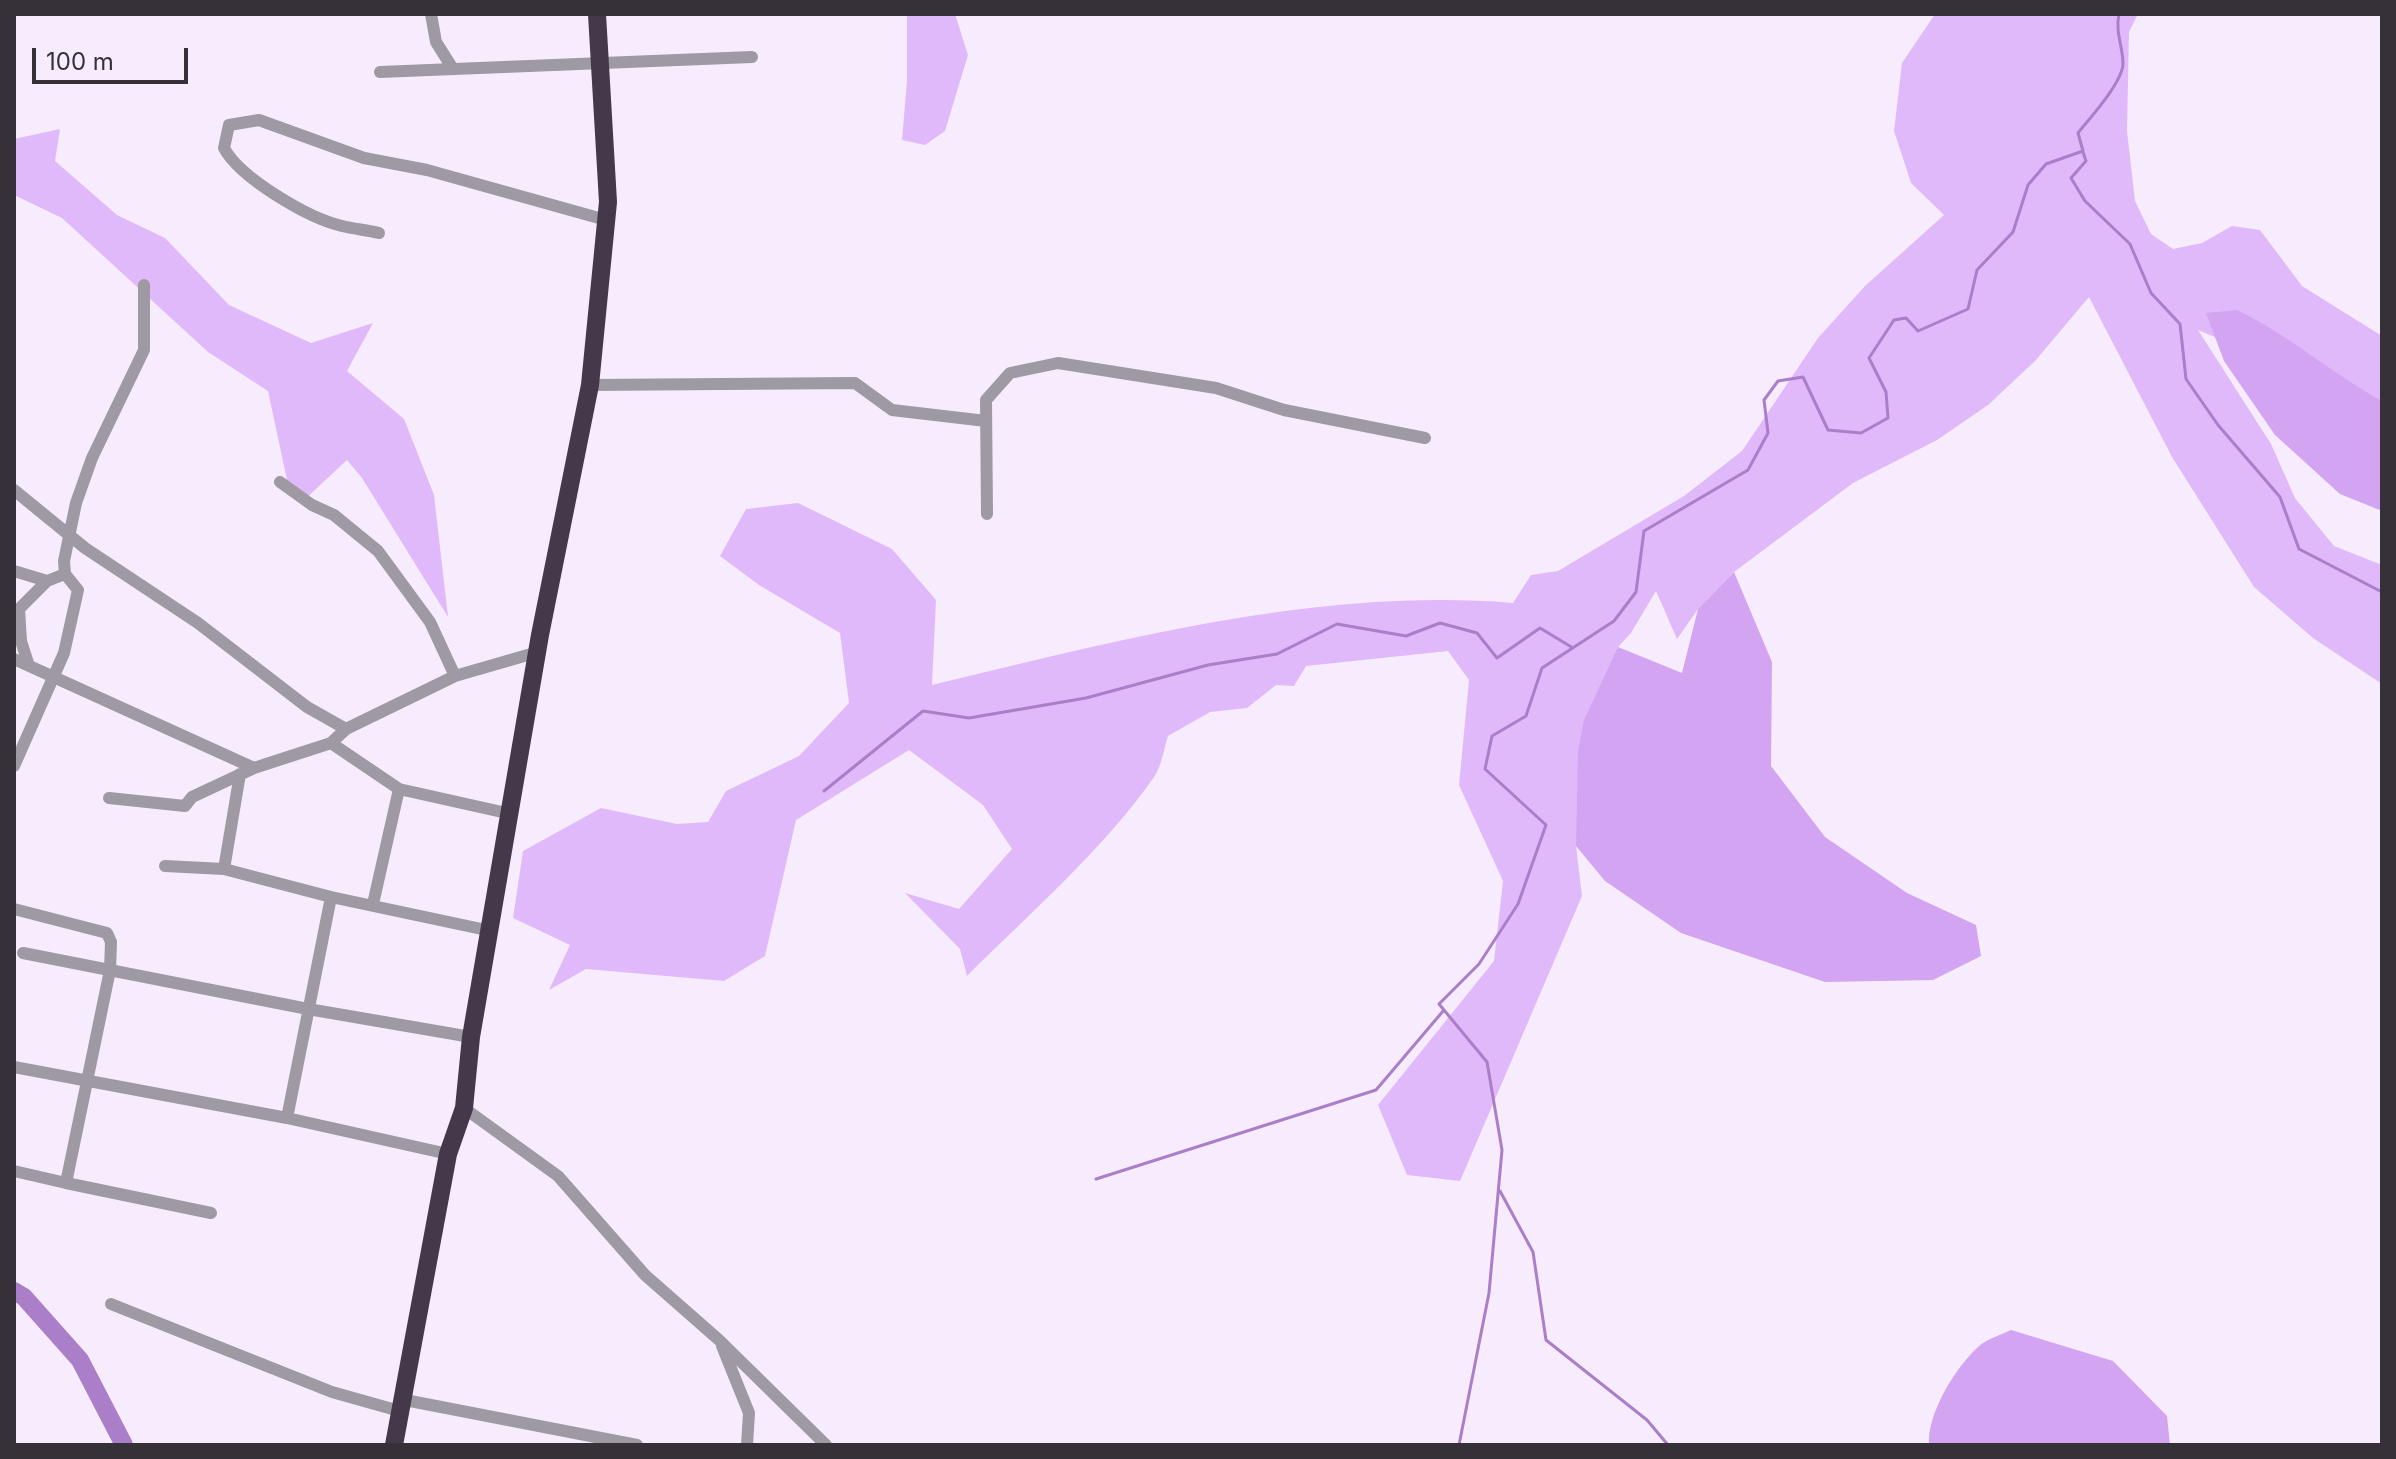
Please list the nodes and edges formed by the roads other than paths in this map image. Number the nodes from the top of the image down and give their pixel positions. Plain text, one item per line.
1 (431, 14) edge
2 (597, 14) edge
3 (752, 57) dead end
4 (603, 63) junction
5 (453, 69) junction
6 (380, 72) dead end
7 (606, 220) junction
8 (379, 233) dead end
9 (144, 285) dead end
10 (590, 385) junction
11 (986, 421) junction
12 (1425, 438) dead end
13 (280, 482) dead end
14 (14, 490) edge
15 (987, 514) dead end
16 (70, 534) junction
17 (14, 571) edge
18 (65, 574) junction
19 (47, 581) junction
20 (538, 652) junction
21 (14, 659) edge
22 (29, 666) junction
23 (455, 676) junction
24 (54, 679) junction
25 (346, 729) junction
26 (331, 743) junction
27 (14, 766) edge
28 (254, 768) junction
29 (240, 774) junction
30 (399, 789) junction
31 (109, 798) dead end
32 (511, 814) junction
33 (165, 866) dead end
34 (224, 869) junction
35 (331, 897) junction
36 (373, 904) junction
37 (14, 909) edge
38 (491, 931) junction
39 (23, 953) dead end
40 (110, 970) junction
41 (308, 1009) junction
42 (471, 1037) junction
43 (14, 1067) edge
44 (88, 1082) junction
45 (464, 1108) junction
46 (287, 1118) junction
47 (448, 1154) junction
48 (14, 1171) edge
49 (66, 1183) junction
50 (211, 1213) dead end
51 (111, 1304) dead end
52 (719, 1340) junction
53 (404, 1406) junction
54 (614, 1443) edge
55 (394, 1445) edge
56 (637, 1445) edge
57 (747, 1445) edge
58 (826, 1445) edge

1 - 5 street
2 - 4 highway
3 - 4 street
4 - 5 street
4 - 7 highway
5 - 6 street
7 - 8 street
7 - 10 highway
9 - 16 street
10 - 11 street
10 - 20 highway
11 - 12 street
11 - 15 street
13 - 23 street
14 - 16 street
16 - 18 street
16 - 25 street
17 - 19 street
18 - 19 street
18 - 24 street
19 - 22 street
20 - 23 street
20 - 32 highway
21 - 22 street
22 - 24 street
23 - 25 street
24 - 27 street
24 - 28 street
25 - 26 street
26 - 28 street
26 - 30 street
28 - 29 street
29 - 31 street
29 - 34 street
30 - 32 street
30 - 36 street
32 - 38 highway
33 - 34 street
34 - 35 street
35 - 36 street
35 - 41 street
36 - 38 street
37 - 40 street
38 - 42 highway
39 - 40 street
40 - 41 street
40 - 44 street
41 - 42 street
41 - 46 street
42 - 45 highway
43 - 44 street
44 - 46 street
44 - 49 street
45 - 47 highway
45 - 52 street
46 - 47 street
47 - 53 highway
48 - 49 street
49 - 50 street
51 - 53 street
52 - 57 street
52 - 58 street
53 - 54 street
53 - 55 highway
54 - 56 street

